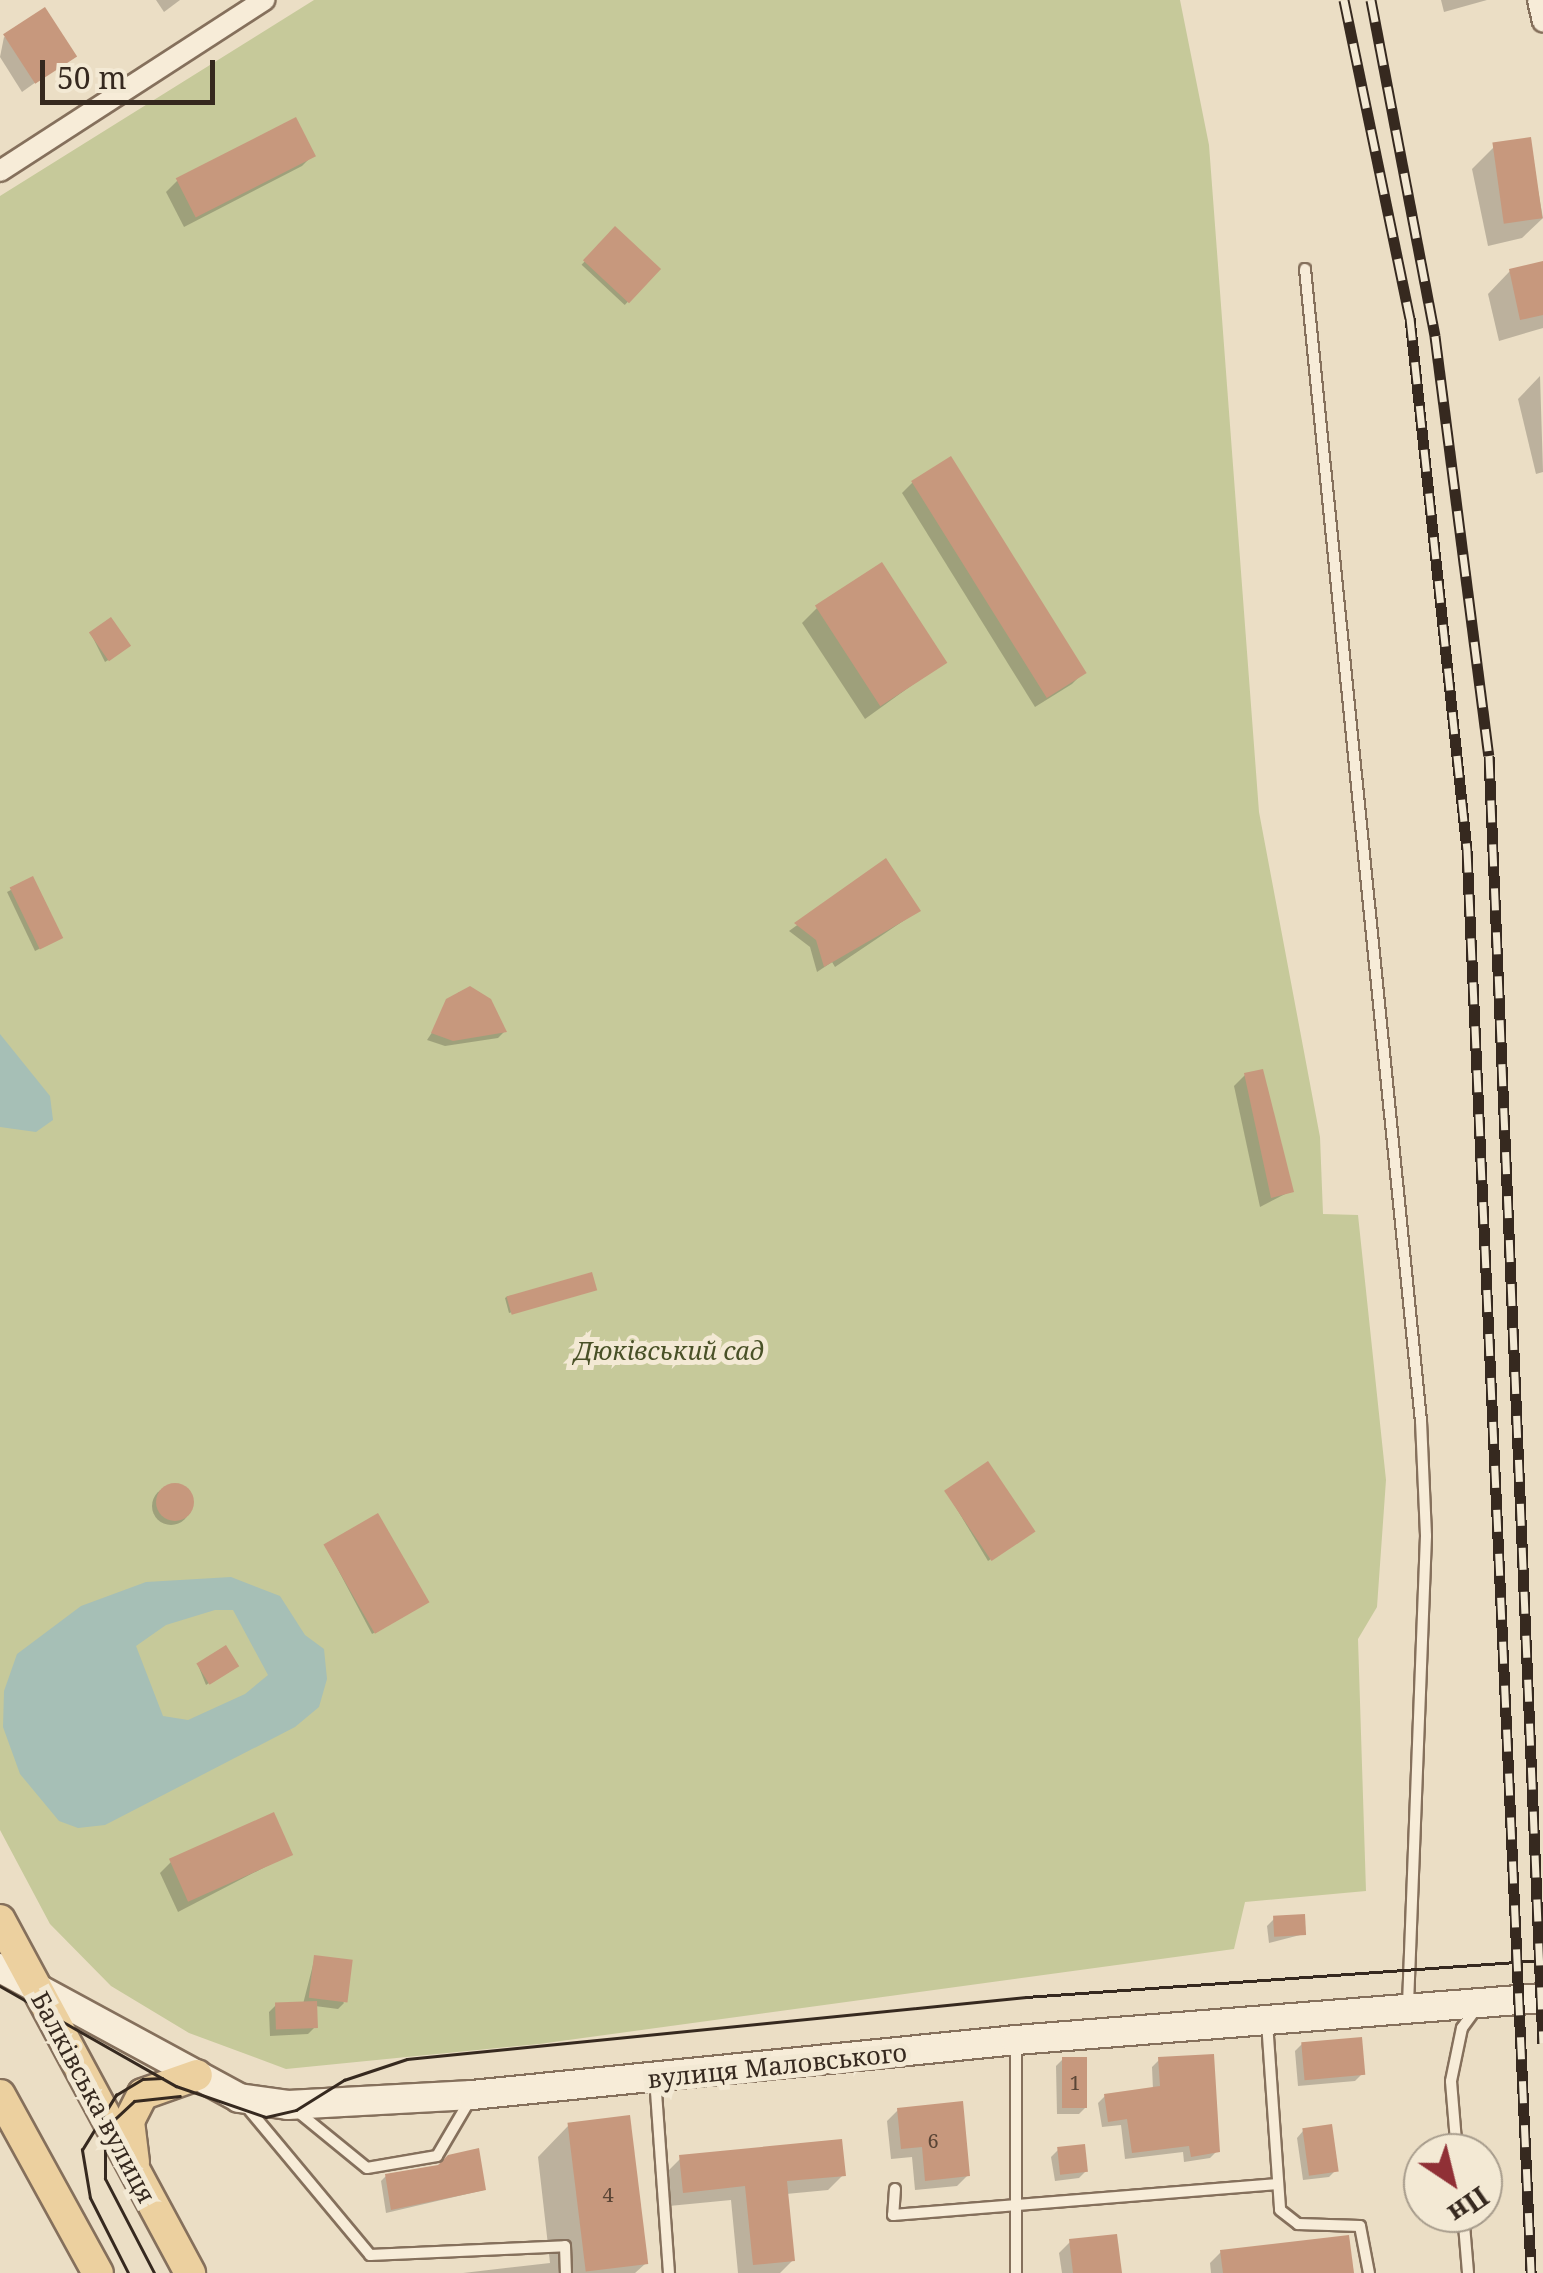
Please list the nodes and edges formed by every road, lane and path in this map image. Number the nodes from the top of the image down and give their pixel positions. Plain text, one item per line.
1 (264, 0) edge
2 (1538, 0) edge
3 (1543, 21) edge
4 (0, 171) edge
5 (1305, 270) dead end
6 (0, 1920) edge
7 (0, 1968) edge
8 (0, 1988) edge
9 (38, 1990) junction
10 (1543, 1998) edge
11 (1479, 2004) junction
12 (1408, 2010) junction
13 (1267, 2020) junction
14 (1016, 2040) junction
15 (196, 2075) junction
16 (655, 2077) junction
17 (0, 2095) edge
18 (472, 2095) junction
19 (239, 2098) junction
20 (288, 2105) junction
21 (1456, 2133) edge
22 (135, 2175) junction
23 (1278, 2184) junction
24 (895, 2189) dead end
25 (1016, 2204) junction
26 (1465, 2233) edge
27 (98, 2273) edge
28 (190, 2273) edge
29 (566, 2273) edge
30 (669, 2273) edge
31 (1016, 2273) edge
32 (1370, 2273) edge
33 (1468, 2273) edge

1 - 4 street
2 - 3 street
5 - 12 lane
6 - 9 main road, Балківська вулиця
7 - 9 street, вулиця Маловського
8 - 9 street
9 - 15 street, вулиця Маловського
9 - 22 main road, Балківська вулиця
10 - 11 street, вулиця Маловського
11 - 12 street, вулиця Маловського
11 - 21 lane
12 - 13 street, вулиця Маловського
13 - 14 street, вулиця Маловського
13 - 23 lane
14 - 16 street, вулиця Маловського
14 - 25 lane
15 - 19 street, вулиця Маловського
15 - 22 main road
16 - 18 street, вулиця Маловського
16 - 30 lane
17 - 27 main road
18 - 20 street, вулиця Маловського
18 - 20 lane
19 - 20 street, вулиця Маловського
19 - 29 lane
22 - 28 main road, Балківська вулиця
23 - 25 lane
23 - 32 lane
24 - 25 lane
25 - 31 lane
26 - 33 lane

